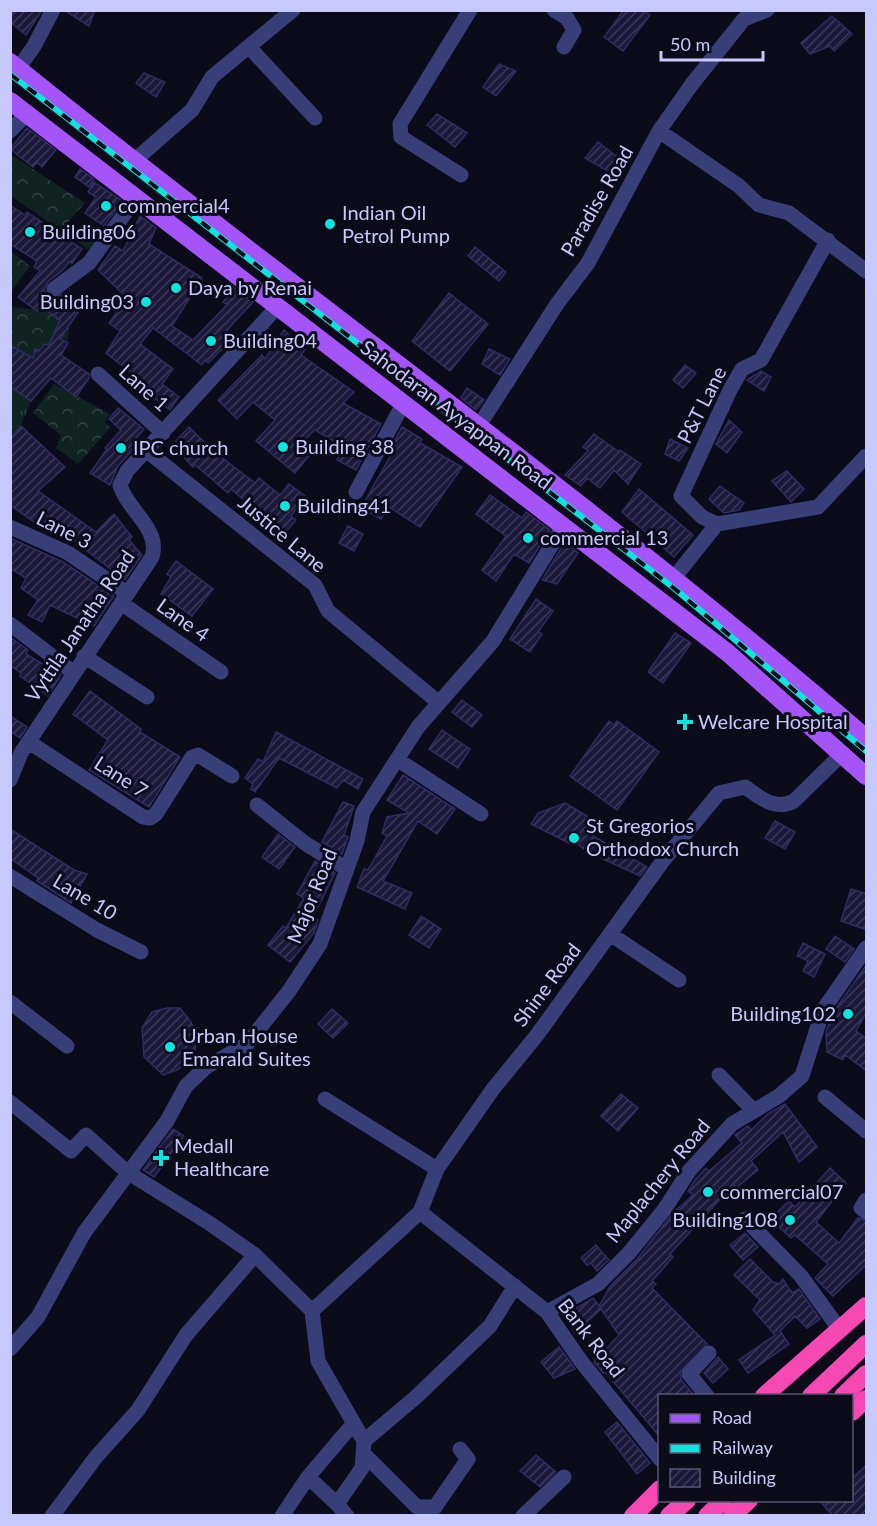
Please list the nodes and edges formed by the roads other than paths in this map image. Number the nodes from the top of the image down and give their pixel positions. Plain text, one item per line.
1 (53, 10) edge
2 (293, 10) edge
3 (470, 10) edge
4 (555, 10) edge
5 (767, 10) edge
6 (746, 15) edge
7 (564, 46) dead end
8 (250, 48) junction
9 (14, 65) edge
10 (10, 101) edge
11 (26, 115) junction
12 (315, 118) dead end
13 (10, 131) edge
14 (659, 131) junction
15 (134, 161) junction
16 (461, 175) dead end
17 (136, 198) junction
18 (828, 240) junction
19 (867, 271) edge
20 (54, 289) dead end
21 (278, 306) junction
22 (98, 374) dead end
23 (403, 404) junction
24 (478, 427) junction
25 (163, 433) junction
26 (147, 451) junction
27 (867, 456) edge
28 (356, 492) dead end
29 (717, 524) junction
30 (564, 525) junction
31 (10, 527) edge
32 (673, 579) junction
33 (124, 598) junction
34 (10, 624) edge
35 (84, 656) junction
36 (221, 672) dead end
37 (74, 673) junction
38 (811, 690) junction
39 (147, 697) dead end
40 (438, 702) junction
41 (794, 710) junction
42 (867, 738) edge
43 (28, 742) junction
44 (843, 753) junction
45 (398, 760) junction
46 (232, 776) dead end
47 (867, 776) edge
48 (10, 780) edge
49 (257, 804) dead end
50 (481, 814) dead end
51 (347, 869) junction
52 (10, 876) edge
53 (610, 934) junction
54 (867, 948) edge
55 (141, 952) dead end
56 (679, 980) dead end
57 (10, 1002) edge
58 (67, 1046) dead end
59 (719, 1074) dead end
60 (825, 1097) dead end
61 (325, 1099) dead end
62 (10, 1102) edge
63 (754, 1111) junction
64 (867, 1131) edge
65 (436, 1169) junction
66 (127, 1173) junction
67 (867, 1200) edge
68 (420, 1212) junction
69 (867, 1212) edge
70 (745, 1219) dead end
71 (255, 1255) junction
72 (515, 1286) junction
73 (867, 1306) edge
74 (312, 1311) junction
75 (547, 1312) junction
76 (840, 1330) junction
77 (867, 1344) edge
78 (10, 1349) edge
79 (709, 1353) dead end
80 (867, 1374) edge
81 (706, 1394) edge
82 (765, 1394) edge
83 (812, 1394) edge
84 (844, 1394) edge
85 (867, 1399) edge
86 (853, 1411) edge
87 (353, 1424) junction
88 (364, 1447) junction
89 (460, 1449) dead end
90 (658, 1457) edge
91 (308, 1477) junction
92 (564, 1478) dead end
93 (658, 1491) edge
94 (685, 1502) edge
95 (722, 1502) edge
96 (747, 1502) edge
97 (342, 1510) edge
98 (52, 1515) edge
99 (282, 1515) edge
100 (523, 1515) edge
101 (633, 1515) edge
102 (669, 1515) edge
103 (706, 1515) edge
104 (732, 1515) edge

1 - 9 street
2 - 8 street
3 - 16 street
4 - 7 street
5 - 6 street, Paradise Road
6 - 14 street, Paradise Road
8 - 12 street
8 - 15 street
9 - 15 main road, Sahodaran Ayyappan Road
10 - 11 main road, Sahodaran Ayyappan Road
11 - 13 street
11 - 17 main road, Sahodaran Ayyappan Road
14 - 18 street
14 - 24 street, Paradise Road
15 - 24 main road, Sahodaran Ayyappan Road
17 - 20 street
17 - 21 main road, Sahodaran Ayyappan Road
18 - 19 street
18 - 29 street, P&T Lane
21 - 23 main road, Sahodaran Ayyappan Road
21 - 25 street, Vyttila Janatha Road
22 - 25 street, Lane 1
23 - 28 street
23 - 30 main road, Sahodaran Ayyappan Road
24 - 32 main road, Sahodaran Ayyappan Road
25 - 26 street, Vyttila Janatha Road
26 - 33 street, Vyttila Janatha Road
26 - 40 street, Justice Lane
27 - 29 street
29 - 32 street
30 - 40 street, Major Road
30 - 41 main road, Sahodaran Ayyappan Road
31 - 33 street, Lane 3
32 - 38 main road, Sahodaran Ayyappan Road
33 - 35 street, Vyttila Janatha Road
33 - 36 street, Lane 4
34 - 37 street
35 - 37 street, Vyttila Janatha Road
35 - 39 street
37 - 43 street, Vyttila Janatha Road
38 - 41 main road
38 - 42 main road, Sahodaran Ayyappan Road
40 - 45 street, Major Road
41 - 44 main road, Sahodaran Ayyappan Road
43 - 46 street, Lane 7
43 - 48 street, Vyttila Janatha Road
44 - 47 main road, Sahodaran Ayyappan Road
44 - 53 street, Shine Road
45 - 50 street
45 - 51 street, Major Road
49 - 51 street
51 - 66 street, Major Road
52 - 55 street, Lane 10
53 - 56 street
53 - 65 street, Shine Road
54 - 63 street, Maplachery Road
57 - 58 street
59 - 63 street
60 - 64 street
61 - 65 street
62 - 66 street
63 - 75 street, Maplachery Road
65 - 68 street, Shine Road
66 - 71 street
66 - 78 street, Major Road
67 - 69 street
68 - 72 street, Bank Road
68 - 74 street, Shine Road
70 - 76 street
71 - 74 street
71 - 98 street
72 - 75 street, Bank Road
72 - 88 street
73 - 76 highway
74 - 87 street
75 - 90 street, Bank Road
76 - 82 highway
77 - 83 highway
79 - 81 street
80 - 84 highway
85 - 86 highway
87 - 88 street
87 - 91 street
88 - 89 street
88 - 97 street
91 - 97 street
91 - 99 street
92 - 100 street
93 - 101 highway
94 - 102 highway
95 - 103 highway
96 - 104 highway

